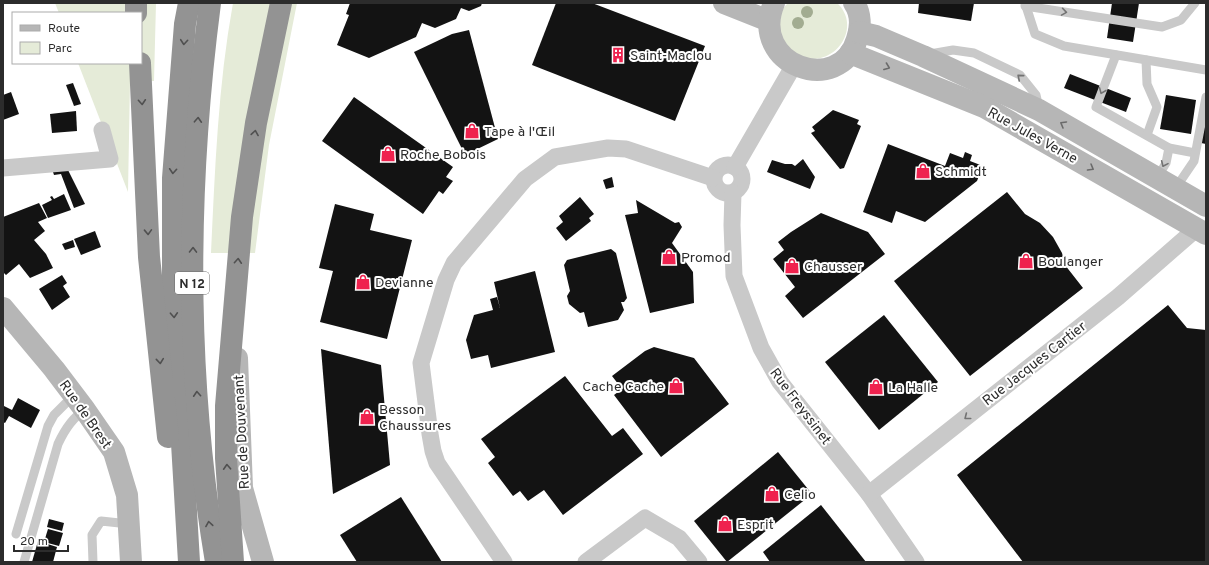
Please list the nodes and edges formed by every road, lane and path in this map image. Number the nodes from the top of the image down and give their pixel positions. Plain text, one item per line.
1 (189, 3) edge
2 (210, 3) edge
3 (281, 3) edge
4 (724, 3) edge
5 (854, 3) edge
6 (1195, 3) edge
7 (1025, 4) edge
8 (772, 12) edge
9 (859, 32) junction
10 (850, 53) junction
11 (1116, 55) junction
12 (1146, 60) junction
13 (140, 64) edge
14 (794, 65) junction
15 (1206, 70) edge
16 (1206, 97) edge
17 (102, 130) dead end
18 (1147, 136) junction
19 (1170, 148) junction
20 (1195, 154) junction
21 (734, 167) junction
22 (3, 168) edge
23 (713, 178) junction
24 (1157, 178) junction
25 (1175, 189) junction
26 (733, 192) junction
27 (1206, 206) edge
28 (1201, 232) edge
29 (235, 300) junction
30 (3, 308) edge
31 (80, 402) junction
32 (869, 494) junction
33 (129, 524) junction
34 (16, 534) dead end
35 (24, 562) edge
36 (93, 562) edge
37 (131, 562) edge
38 (188, 562) edge
39 (216, 562) edge
40 (233, 562) edge
41 (263, 562) edge
42 (504, 562) edge
43 (586, 562) edge
44 (699, 562) edge
45 (916, 562) edge

1 -> 38 highway, N 12
39 -> 2 highway, N 12
29 -> 3 highway
4 - 8 street
5 - 9 street
7 -> 6 lane
7 - 11 lane
8 - 14 street
9 - 10 street
24 -> 9 street, Rue Jules Verne
10 - 14 street
10 -> 28 street, Rue Jules Verne
11 - 12 lane
11 -> 18 lane
12 - 15 lane
12 - 18 lane
13 -> 38 highway
14 - 21 street
16 - 20 lane
17 - 22 street
18 - 19 lane
19 - 20 lane
19 -> 24 lane
20 - 25 lane
21 - 23 street
21 - 26 street
23 - 26 street
23 - 42 street
24 - 25 street, Rue Jules Verne
25 - 27 street, Rue Jules Verne
26 - 32 street, Rue Freyssinet
28 -> 32 street, Rue Jacques Cartier
40 -> 29 highway
29 - 41 street, Rue de Douvenant
30 - 31 street, Rue de Brest
31 - 33 street, Rue de Brest
31 - 34 lane
31 - 35 lane
32 - 45 street, Rue Freyssinet
33 - 36 lane
33 - 37 street, Rue de Brest
43 - 44 street

